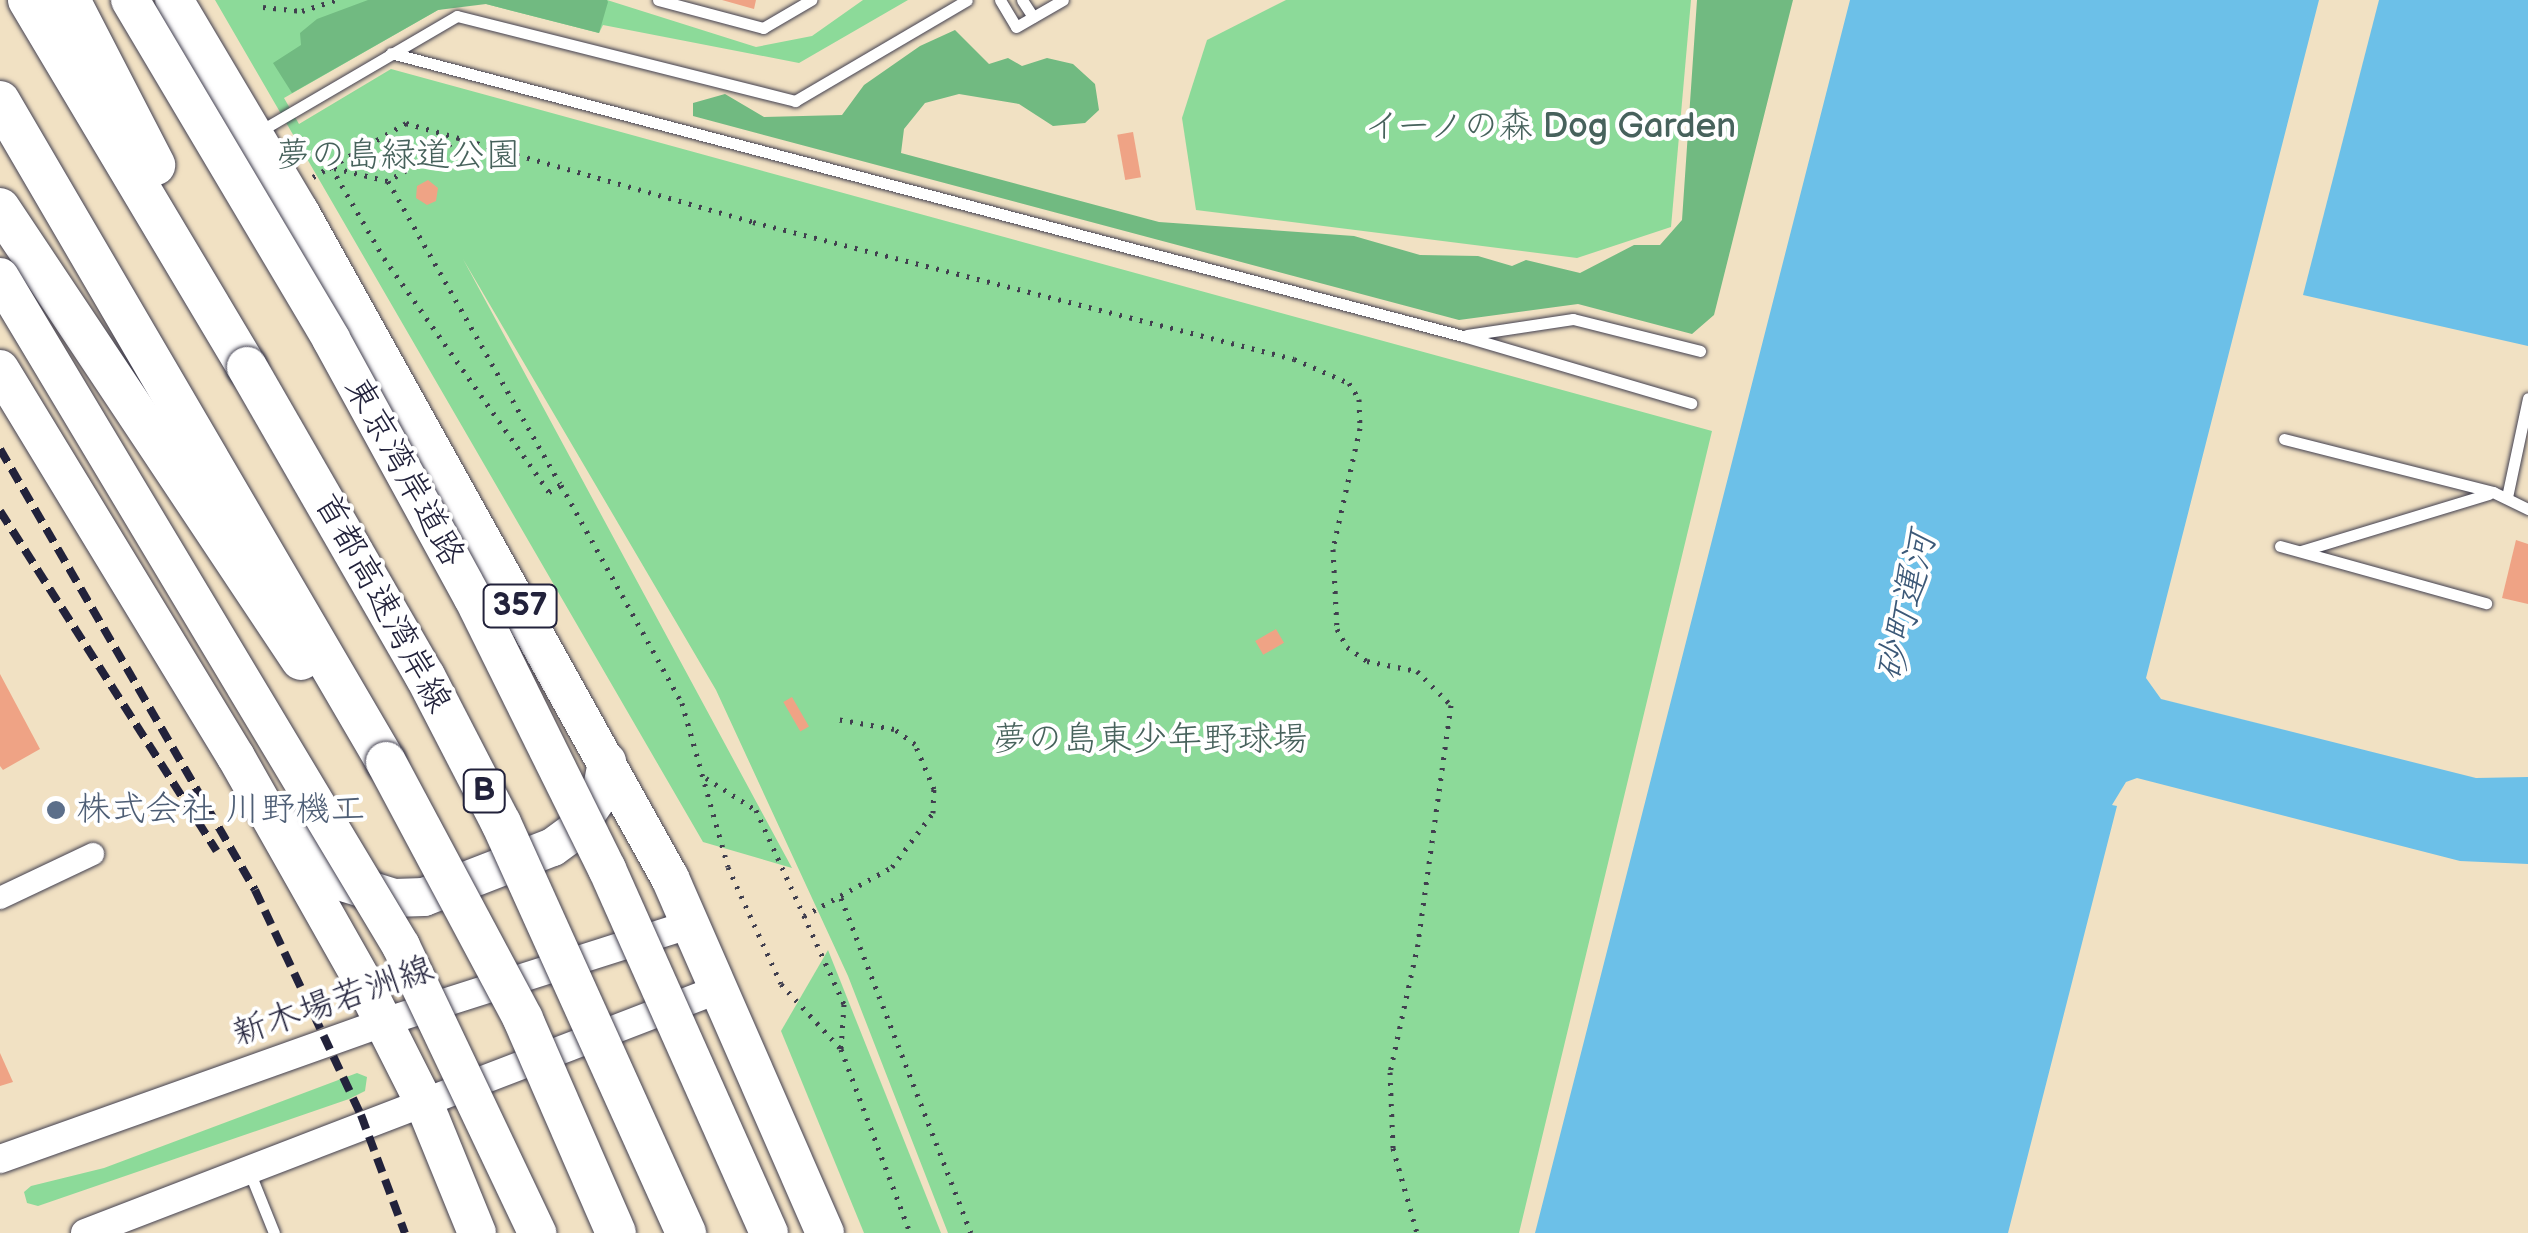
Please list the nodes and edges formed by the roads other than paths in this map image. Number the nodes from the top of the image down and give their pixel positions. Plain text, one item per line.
1 (28, 0) edge
2 (70, 0) edge
3 (130, 0) edge
4 (174, 0) edge
5 (658, 0) edge
6 (811, 0) edge
7 (967, 0) edge
8 (1000, 0) edge
9 (1022, 0) edge
10 (1063, 0) edge
11 (1032, 17) junction
12 (392, 53) junction
13 (0, 100) edge
14 (255, 133) junction
15 (0, 208) edge
16 (0, 277) edge
17 (1463, 336) junction
18 (1700, 351) dead end
19 (247, 368) junction
20 (0, 369) edge
21 (2528, 398) edge
22 (1691, 403) dead end
23 (2284, 439) dead end
24 (2493, 492) junction
25 (2506, 497) junction
26 (2528, 509) edge
27 (2280, 546) dead end
28 (2300, 552) junction
29 (2486, 603) dead end
30 (236, 757) junction
31 (386, 762) junction
32 (607, 762) junction
33 (93, 854) dead end
34 (0, 870) edge
35 (7, 894) edge
36 (692, 924) junction
37 (722, 988) junction
38 (384, 1022) junction
39 (424, 1104) junction
40 (0, 1159) edge
41 (249, 1171) junction
42 (85, 1233) edge
43 (274, 1233) edge
44 (476, 1233) edge
45 (537, 1233) edge
46 (616, 1233) edge
47 (686, 1233) edge
48 (770, 1233) edge
49 (825, 1233) edge

1 - 19 highway, 首都高速湾岸線 / B
2 - 19 highway
3 - 48 highway, 東京湾岸道路 / 357, bridge
4 - 14 highway, 357
5 - 6 lane
7 - 12 lane
8 - 11 lane
9 - 11 lane
10 - 11 lane
12 - 14 lane
12 - 17 lane
13 - 31 highway, B
14 - 32 highway, 357
15 - 31 highway
16 - 45 highway, bridge
17 - 18 lane
17 - 22 lane
19 - 47 highway, 首都高速湾岸線 / B, bridge
20 - 30 highway
21 - 25 lane
23 - 24 lane
24 - 25 lane
24 - 28 lane
25 - 26 lane
27 - 28 lane
28 - 29 lane
30 - 32 highway
30 - 38 highway
31 - 46 highway, B, bridge
32 - 36 highway, 357
33 - 35 street
34 - 35 street
36 - 37 highway, 357
36 - 38 street, 新木場若洲線
37 - 39 street
37 - 49 highway, 357
38 - 39 highway
38 - 40 street, 新木場若洲線
39 - 41 street
39 - 44 highway
41 - 42 street
41 - 43 lane

